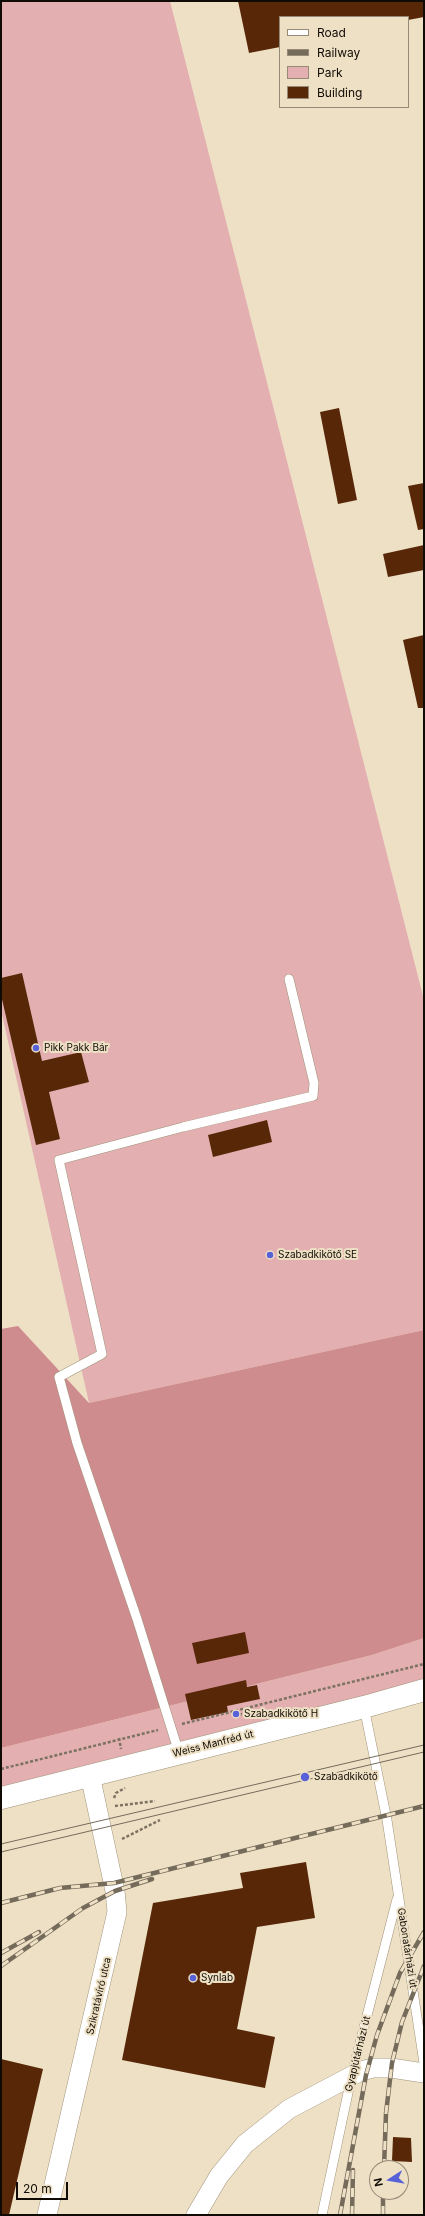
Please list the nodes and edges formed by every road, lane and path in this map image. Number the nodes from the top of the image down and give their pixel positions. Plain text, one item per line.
1 (289, 979) dead end
2 (424, 1664) edge
3 (424, 1690) edge
4 (364, 1707) junction
5 (172, 1726) junction
6 (119, 1738) junction
7 (179, 1753) junction
8 (125, 1766) junction
9 (1, 1768) edge
10 (90, 1775) junction
11 (1, 1798) edge
12 (155, 1801) dead end
13 (112, 1806) junction
14 (114, 1813) dead end
15 (160, 1820) dead end
16 (118, 1834) dead end
17 (398, 1894) junction
18 (424, 2063) edge
19 (424, 2073) edge
20 (352, 2074) junction
21 (47, 2215) edge
22 (196, 2215) edge
23 (322, 2215) edge

1 - 5 lane
2 - 5 path
3 - 4 main road, Weiss Manfréd út
4 - 7 main road, Weiss Manfréd út
4 - 17 lane, Gabonatárházi út
5 - 6 path
5 - 7 lane
6 - 8 path
6 - 9 path
7 - 8 main road, Weiss Manfréd út
8 - 10 main road, Weiss Manfréd út
8 - 13 path
10 - 11 main road, Weiss Manfréd út
10 - 21 street, Szikratávíró utca
12 - 13 path
13 - 14 path
15 - 16 path
17 - 18 lane, Gabonatárházi út
17 - 20 lane, Gyapjútárházi út
19 - 20 street
20 - 22 street
20 - 23 lane, Gyapjútárházi út

